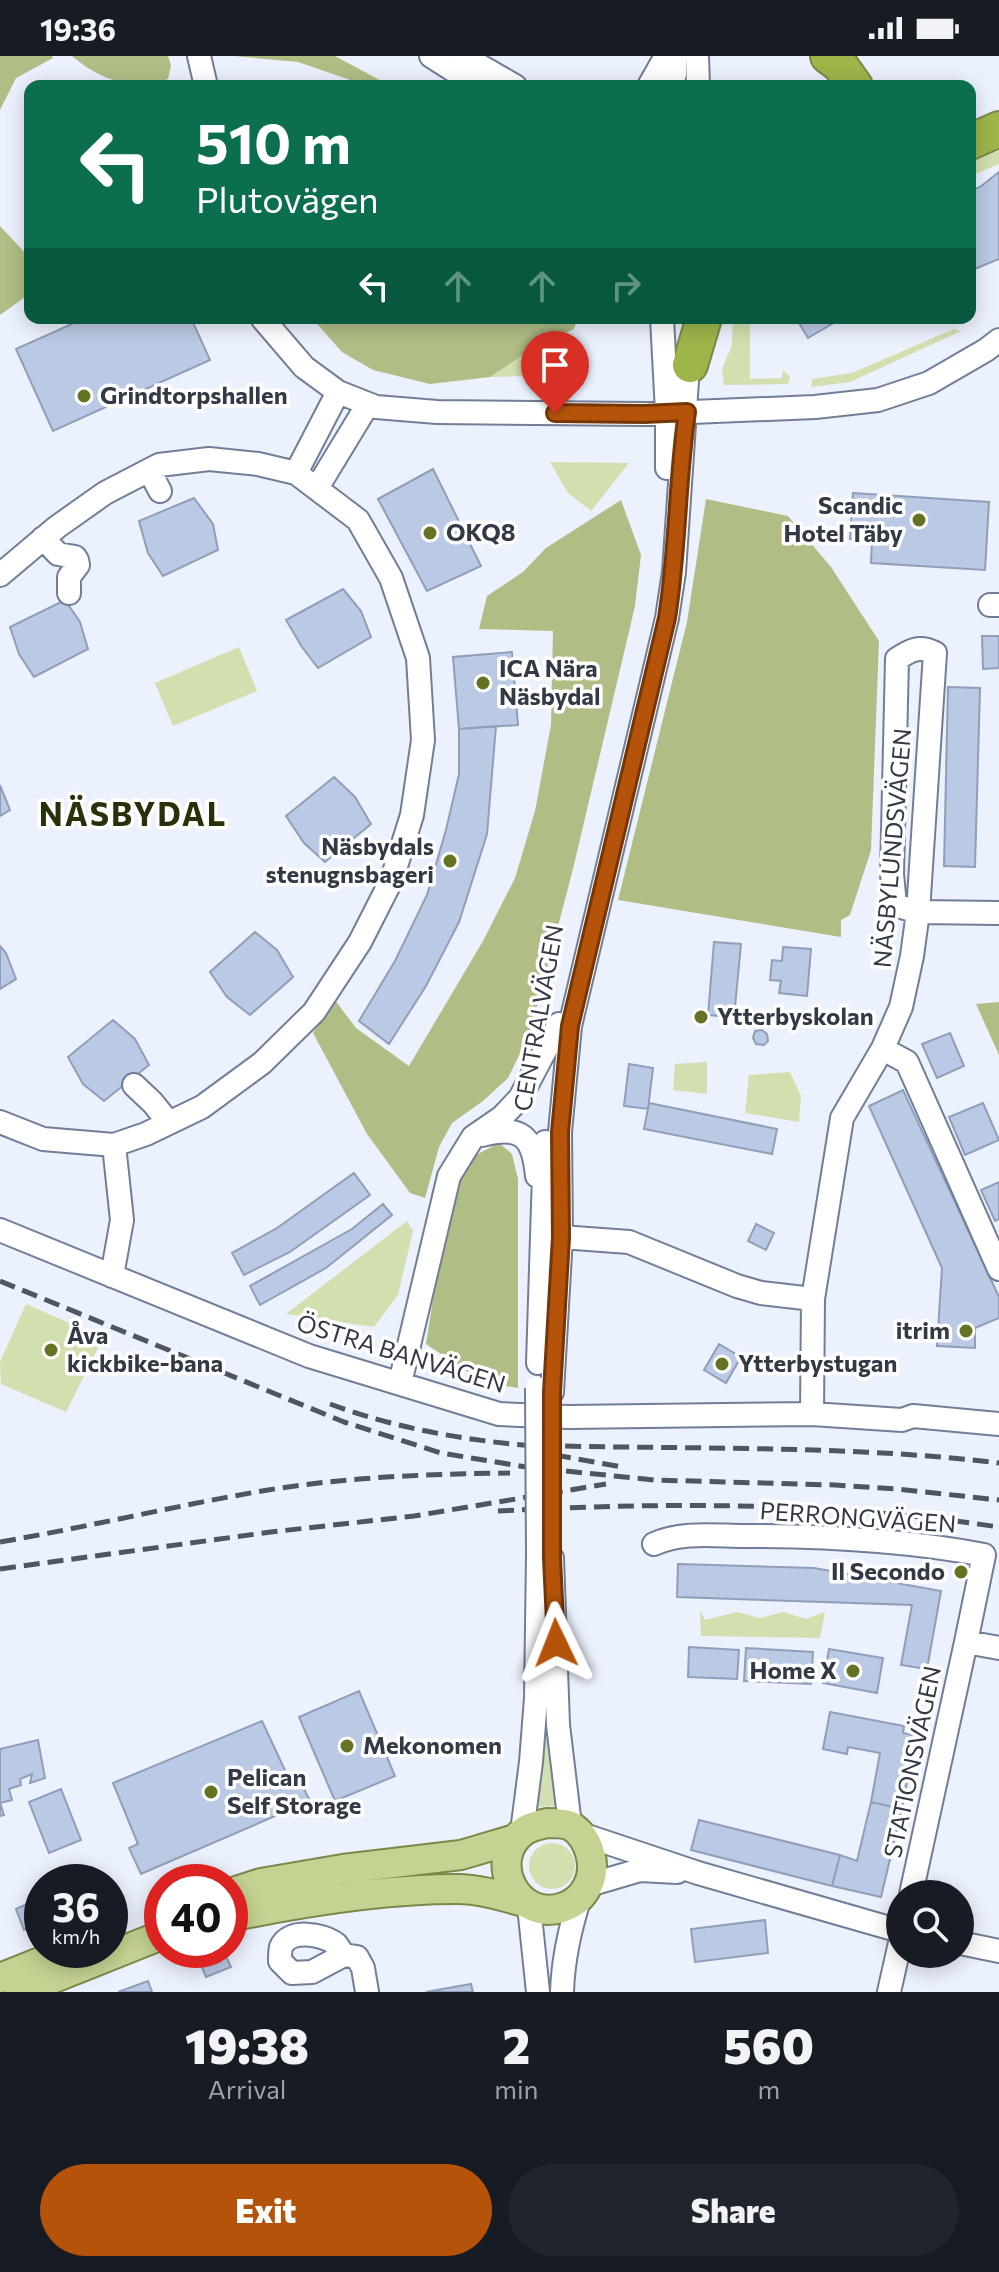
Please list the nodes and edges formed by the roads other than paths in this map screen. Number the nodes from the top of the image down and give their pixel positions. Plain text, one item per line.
1 (199, 56) edge
2 (431, 56) edge
3 (463, 56) edge
4 (666, 56) edge
5 (675, 56) edge
6 (697, 56) edge
7 (828, 56) edge
8 (205, 80) edge
9 (469, 80) edge
10 (505, 80) edge
11 (652, 80) edge
12 (673, 80) edge
13 (698, 80) edge
14 (851, 80) edge
15 (999, 129) edge
16 (976, 139) edge
17 (267, 324) edge
18 (663, 324) edge
19 (689, 324) edge
20 (702, 324) edge
21 (999, 340) edge
22 (690, 365) junction
23 (338, 392) junction
24 (368, 404) junction
25 (677, 412) junction
26 (149, 470) junction
27 (296, 473) junction
28 (317, 488) junction
29 (160, 491) dead end
30 (43, 538) junction
31 (0, 575) edge
32 (69, 593) dead end
33 (918, 912) junction
34 (999, 913) edge
35 (559, 1024) junction
36 (894, 1055) dead end
37 (134, 1085) dead end
38 (0, 1122) edge
39 (169, 1123) junction
40 (473, 1137) junction
41 (114, 1145) junction
42 (0, 1230) edge
43 (552, 1234) junction
44 (999, 1269) edge
45 (112, 1276) junction
46 (813, 1299) junction
47 (400, 1383) junction
48 (812, 1414) junction
49 (999, 1424) edge
50 (654, 1544) dead end
51 (545, 1556) junction
52 (966, 1642) junction
53 (999, 1648) edge
54 (574, 1829) junction
55 (519, 1836) junction
56 (698, 1873) junction
57 (914, 1880) edge
58 (248, 1887) edge
59 (585, 1891) junction
60 (526, 1904) junction
61 (248, 1913) edge
62 (886, 1927) edge
63 (144, 1942) edge
64 (974, 1946) edge
65 (999, 1951) edge
66 (344, 1955) dead end
67 (25, 1968) edge
68 (894, 1968) edge
69 (0, 1978) edge
70 (19, 1992) edge
71 (367, 1992) edge
72 (538, 1992) edge
73 (562, 1992) edge
74 (889, 1992) edge

1 - 8 street
2 - 9 street
3 - 10 street
4 - 11 street
5 - 12 street
6 - 13 street
7 - 14 highway
15 - 16 highway
17 - 23 street
18 - 25 street, CENTRALVÄGEN
19 - 22 street, CENTRALVÄGEN
20 - 22 highway
21 - 25 street
22 - 25 street, CENTRALVÄGEN
23 - 24 street
23 - 27 street
24 - 25 street
24 - 28 street
25 - 35 street, CENTRALVÄGEN
25 - 43 street, CENTRALVÄGEN
26 - 27 street
26 - 29 street
26 - 30 street
27 - 28 street
28 - 39 street
30 - 31 street
30 - 32 street
33 - 33 street, NÄSBYLUNDSVÄGEN
33 - 34 street
33 - 46 street, NÄSBYLUNDSVÄGEN
35 - 40 street
35 - 43 street, CENTRALVÄGEN
36 - 44 street
37 - 39 street
38 - 41 street
39 - 41 street
40 - 43 street
40 - 47 street
41 - 45 street
42 - 45 street, ÖSTRA BANVÄGEN
43 - 46 street
43 - 51 street, CENTRALVÄGEN, bridge
45 - 47 street, ÖSTRA BANVÄGEN
46 - 48 street, NÄSBYLUNDSVÄGEN
47 - 48 street, ÖSTRA BANVÄGEN
48 - 49 street, ÖSTRA BANVÄGEN
50 - 52 street, PERRONGVÄGEN
51 - 54 street, CENTRALVÄGEN
51 - 55 street, CENTRALVÄGEN
52 - 53 street
52 - 57 street, STATIONSVÄGEN
54 - 55 main road
54 - 56 street
54 - 59 main road
55 - 58 main road
55 - 60 main road
56 - 59 street
56 - 62 street
59 - 60 main road
59 - 73 street
60 - 61 main road
60 - 72 street
63 - 70 main road
64 - 65 street
66 - 71 street
67 - 69 main road
68 - 74 street

